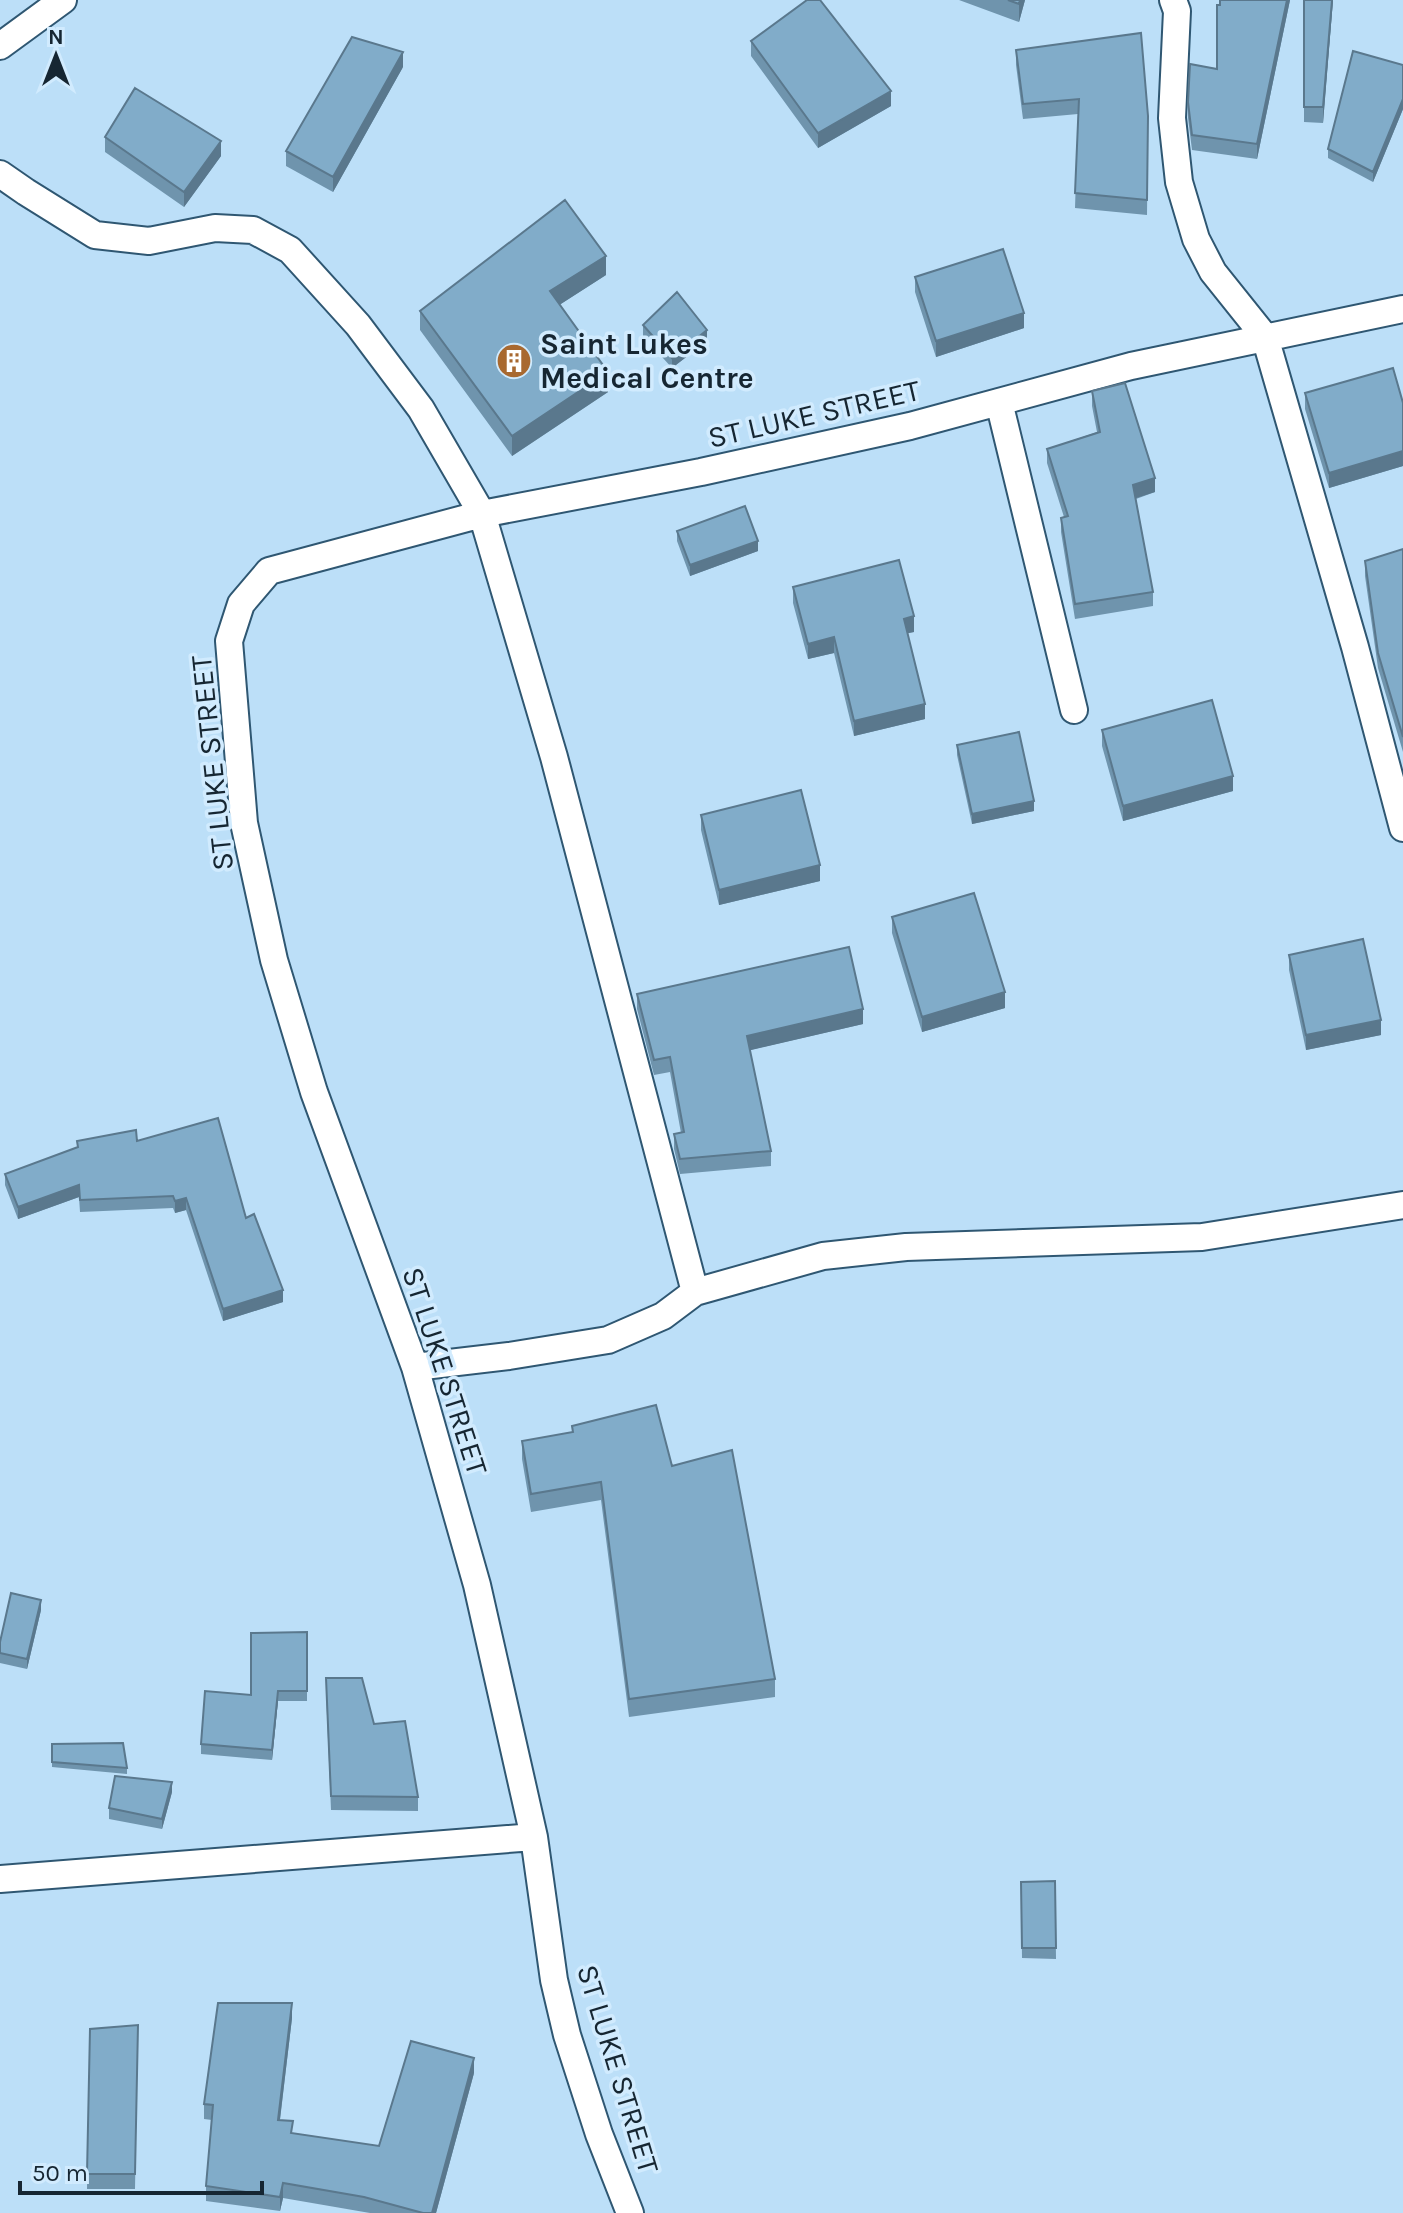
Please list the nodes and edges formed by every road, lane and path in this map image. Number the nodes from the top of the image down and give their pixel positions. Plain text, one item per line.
1 (63, 0) edge
2 (1173, 0) edge
3 (0, 46) edge
4 (0, 174) edge
5 (1403, 309) edge
6 (1265, 337) junction
7 (999, 402) junction
8 (482, 514) junction
9 (1074, 710) dead end
10 (1403, 828) edge
11 (1403, 1205) edge
12 (695, 1292) junction
13 (415, 1367) junction
14 (534, 1837) junction
15 (0, 1879) edge
16 (630, 2213) edge

1 - 3 street
2 - 6 street
4 - 8 street
5 - 6 street, ST LUKE STREET
6 - 7 street, ST LUKE STREET
6 - 10 street
7 - 8 street, ST LUKE STREET
7 - 9 street
8 - 12 street
8 - 13 street, ST LUKE STREET
11 - 12 street
12 - 13 street
13 - 14 street, ST LUKE STREET
14 - 15 street
14 - 16 street, ST LUKE STREET

